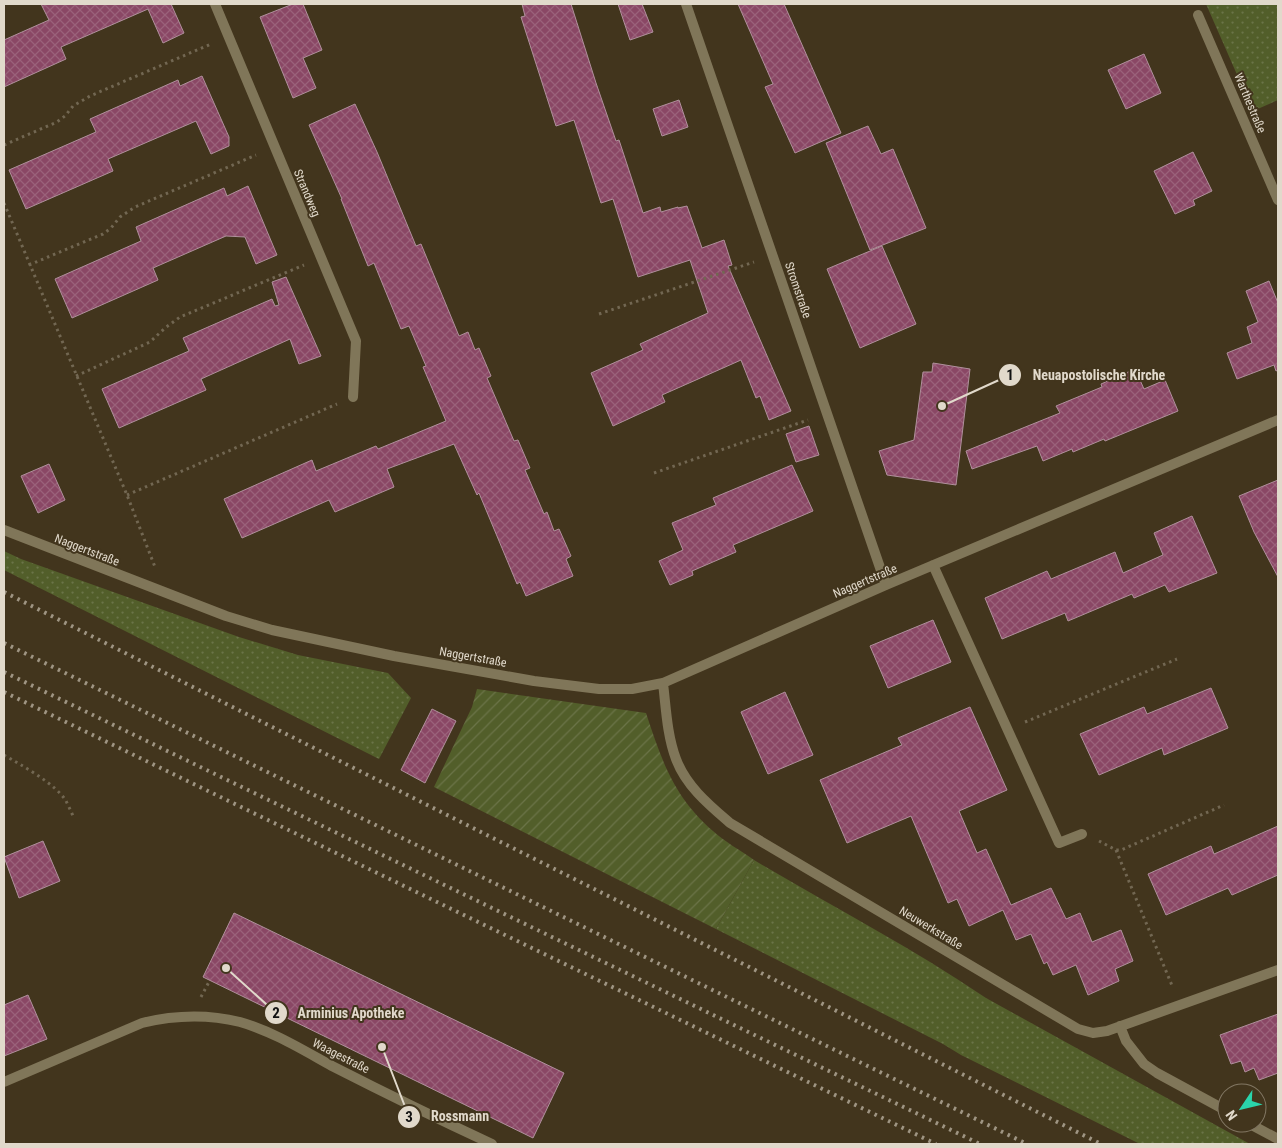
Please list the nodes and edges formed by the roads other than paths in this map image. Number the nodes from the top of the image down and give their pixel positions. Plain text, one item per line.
1 (214, 4) edge
2 (686, 4) edge
3 (1198, 15) dead end
4 (1278, 200) edge
5 (353, 397) road end
6 (1278, 420) edge
7 (4, 530) edge
8 (934, 565) junction
9 (886, 585) junction
10 (663, 683) junction
11 (1082, 834) dead end
12 (1278, 970) edge
13 (1120, 1026) junction
14 (4, 1082) edge
15 (1217, 1106) edge
16 (1267, 1133) edge
17 (1278, 1139) edge
18 (492, 1144) edge

1 - 5 street, Strandweg
2 - 9 street, Stromstraße
3 - 4 street, Warthestraße
6 - 8 street, Naggertstraße
7 - 10 street, Naggertstraße
8 - 9 street, Naggertstraße
8 - 11 street
9 - 10 street, Naggertstraße
10 - 13 street, Neuwerkstraße
12 - 13 street, Neuwerkstraße
13 - 15 street
14 - 18 street, Waagestraße
16 - 17 street

